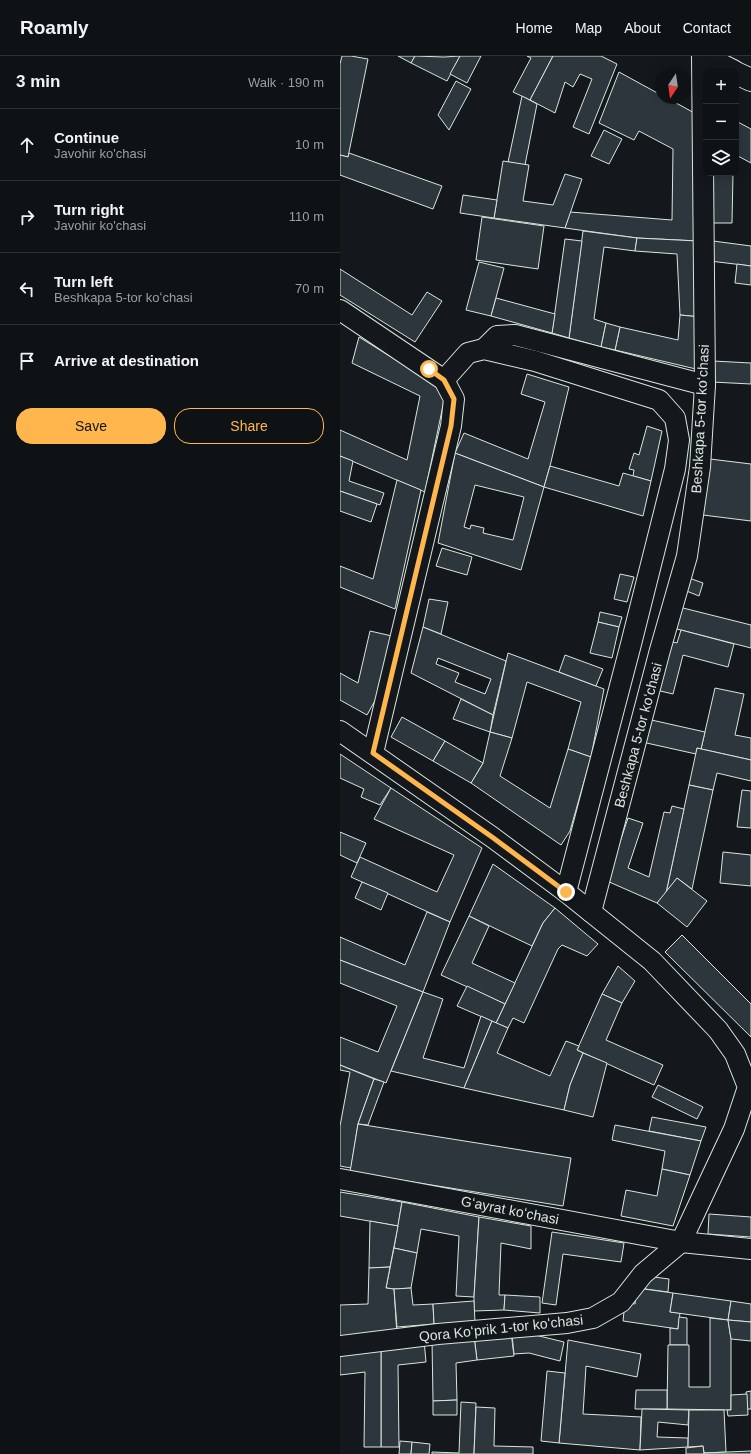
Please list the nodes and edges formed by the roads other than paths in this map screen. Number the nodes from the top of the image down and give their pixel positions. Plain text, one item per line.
1 (702, 56) edge
2 (727, 68) edge
3 (739, 74) edge
4 (751, 80) edge
5 (340, 310) edge
6 (484, 349) junction
7 (444, 380) junction
8 (705, 385) junction
9 (340, 731) edge
10 (373, 753) junction
11 (566, 892) junction
12 (591, 912) junction
13 (340, 1179) edge
14 (681, 1242) junction
15 (751, 1249) edge
16 (340, 1346) edge

1 - 2 main road
1 - 8 street, Beshkapa 5-tor koʻchasi
3 - 4 main road
5 - 7 street
6 - 7 street
6 - 8 street
6 - 11 street
7 - 10 street
8 - 12 street, Beshkapa 5-tor koʻchasi
9 - 10 street
10 - 11 street
11 - 12 street
12 - 14 street
13 - 14 street, Gʻayrat koʻchasi
14 - 15 street, Gʻayrat koʻchasi
14 - 16 street, Qora Koʻprik 1-tor koʻchasi

